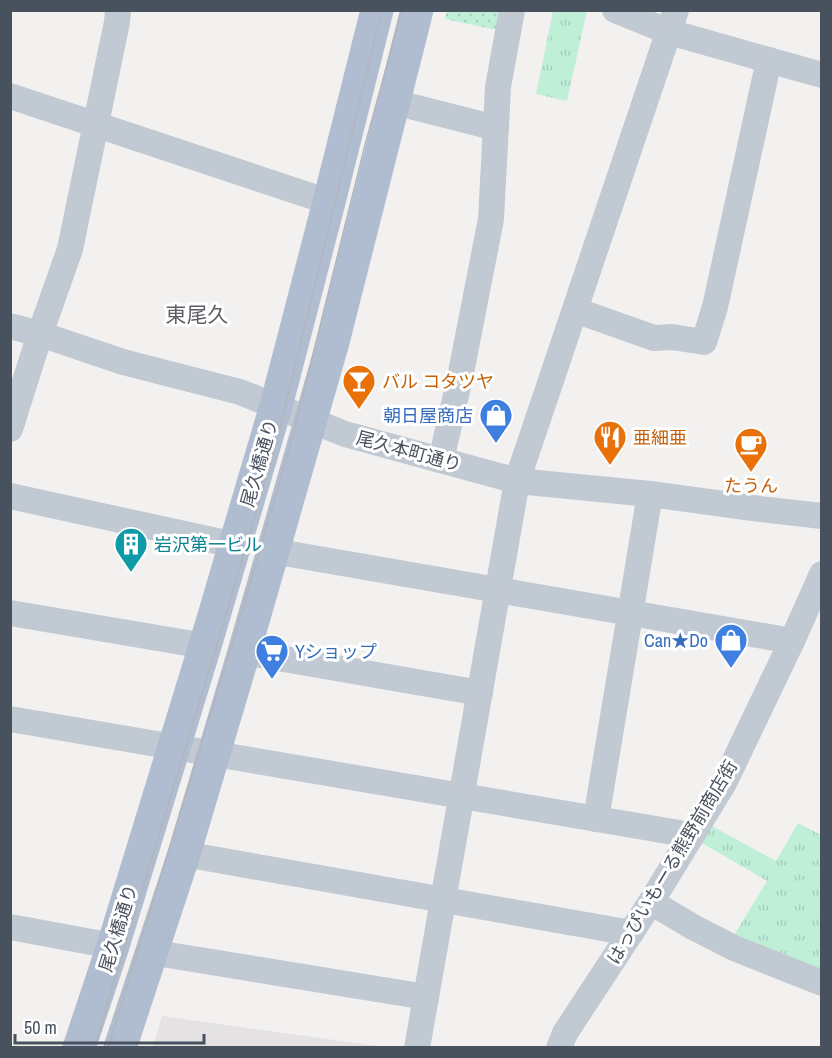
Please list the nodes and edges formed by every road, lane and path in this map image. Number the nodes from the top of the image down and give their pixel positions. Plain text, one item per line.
1 (118, 10) edge
2 (377, 10) edge
3 (417, 10) edge
4 (512, 10) edge
5 (615, 10) edge
6 (673, 21) edge
7 (769, 60) junction
8 (822, 75) edge
9 (10, 96) edge
10 (394, 102) junction
11 (95, 125) junction
12 (496, 128) junction
13 (329, 202) junction
14 (575, 310) junction
15 (10, 326) edge
16 (40, 334) junction
17 (276, 406) junction
18 (311, 420) junction
19 (10, 429) edge
20 (441, 460) junction
21 (517, 481) junction
22 (650, 494) junction
23 (10, 496) edge
24 (822, 516) edge
25 (236, 545) junction
26 (272, 553) junction
27 (822, 574) edge
28 (498, 591) junction
29 (630, 612) junction
30 (10, 613) edge
31 (792, 640) junction
32 (205, 646) junction
33 (244, 652) junction
34 (480, 693) junction
35 (10, 719) edge
36 (173, 747) junction
37 (213, 754) junction
38 (462, 797) junction
39 (596, 819) junction
40 (691, 835) junction
41 (183, 854) junction
42 (443, 900) junction
43 (651, 902) junction
44 (10, 927) edge
45 (631, 933) junction
46 (113, 946) junction
47 (150, 952) junction
48 (822, 983) edge
49 (426, 997) junction
50 (79, 1047) edge
51 (120, 1047) edge
52 (421, 1047) edge
53 (559, 1047) edge

1 - 11 street
2 - 13 main road, 尾久橋通り
3 - 10 main road, 尾久橋通り
4 - 12 street
5 - 6 street
6 - 7 street
6 - 14 street
7 - 8 street
7 - 14 street
9 - 11 street
10 - 12 street
10 - 18 main road, 尾久橋通り
11 - 13 street
11 - 16 street
12 - 20 street
13 - 17 main road, 尾久橋通り
14 - 21 street
15 - 16 street, 尾久本町通り
16 - 17 street, 尾久本町通り
16 - 19 street
17 - 18 street, 尾久本町通り
17 - 25 main road, 尾久橋通り
18 - 20 street, 尾久本町通り
18 - 26 main road, 尾久橋通り
20 - 21 street, 尾久本町通り
21 - 22 street, 尾久本町通り
21 - 28 street
22 - 24 street, 尾久本町通り
22 - 29 street
23 - 25 street
25 - 32 main road, 尾久橋通り
26 - 28 street
26 - 33 main road, 尾久橋通り
27 - 31 street, はっぴいもーる熊野前商店街
28 - 29 street
28 - 34 street
29 - 31 street
29 - 39 street
30 - 32 street
31 - 40 street, はっぴいもーる熊野前商店街
32 - 36 main road, 尾久橋通り
33 - 34 street
33 - 37 main road, 尾久橋通り
34 - 38 street
35 - 36 street
36 - 37 street
36 - 46 main road, 尾久橋通り
37 - 38 street
37 - 41 main road, 尾久橋通り
38 - 39 street
38 - 42 street
39 - 40 street
40 - 43 street, はっぴいもーる熊野前商店街
41 - 42 street
41 - 47 main road, 尾久橋通り
42 - 45 street
42 - 49 street
43 - 45 street, はっぴいもーる熊野前商店街
43 - 48 street
44 - 46 street
45 - 53 street, はっぴいもーる熊野前商店街
46 - 50 main road, 尾久橋通り
47 - 49 street
47 - 51 main road, 尾久橋通り
49 - 52 street

